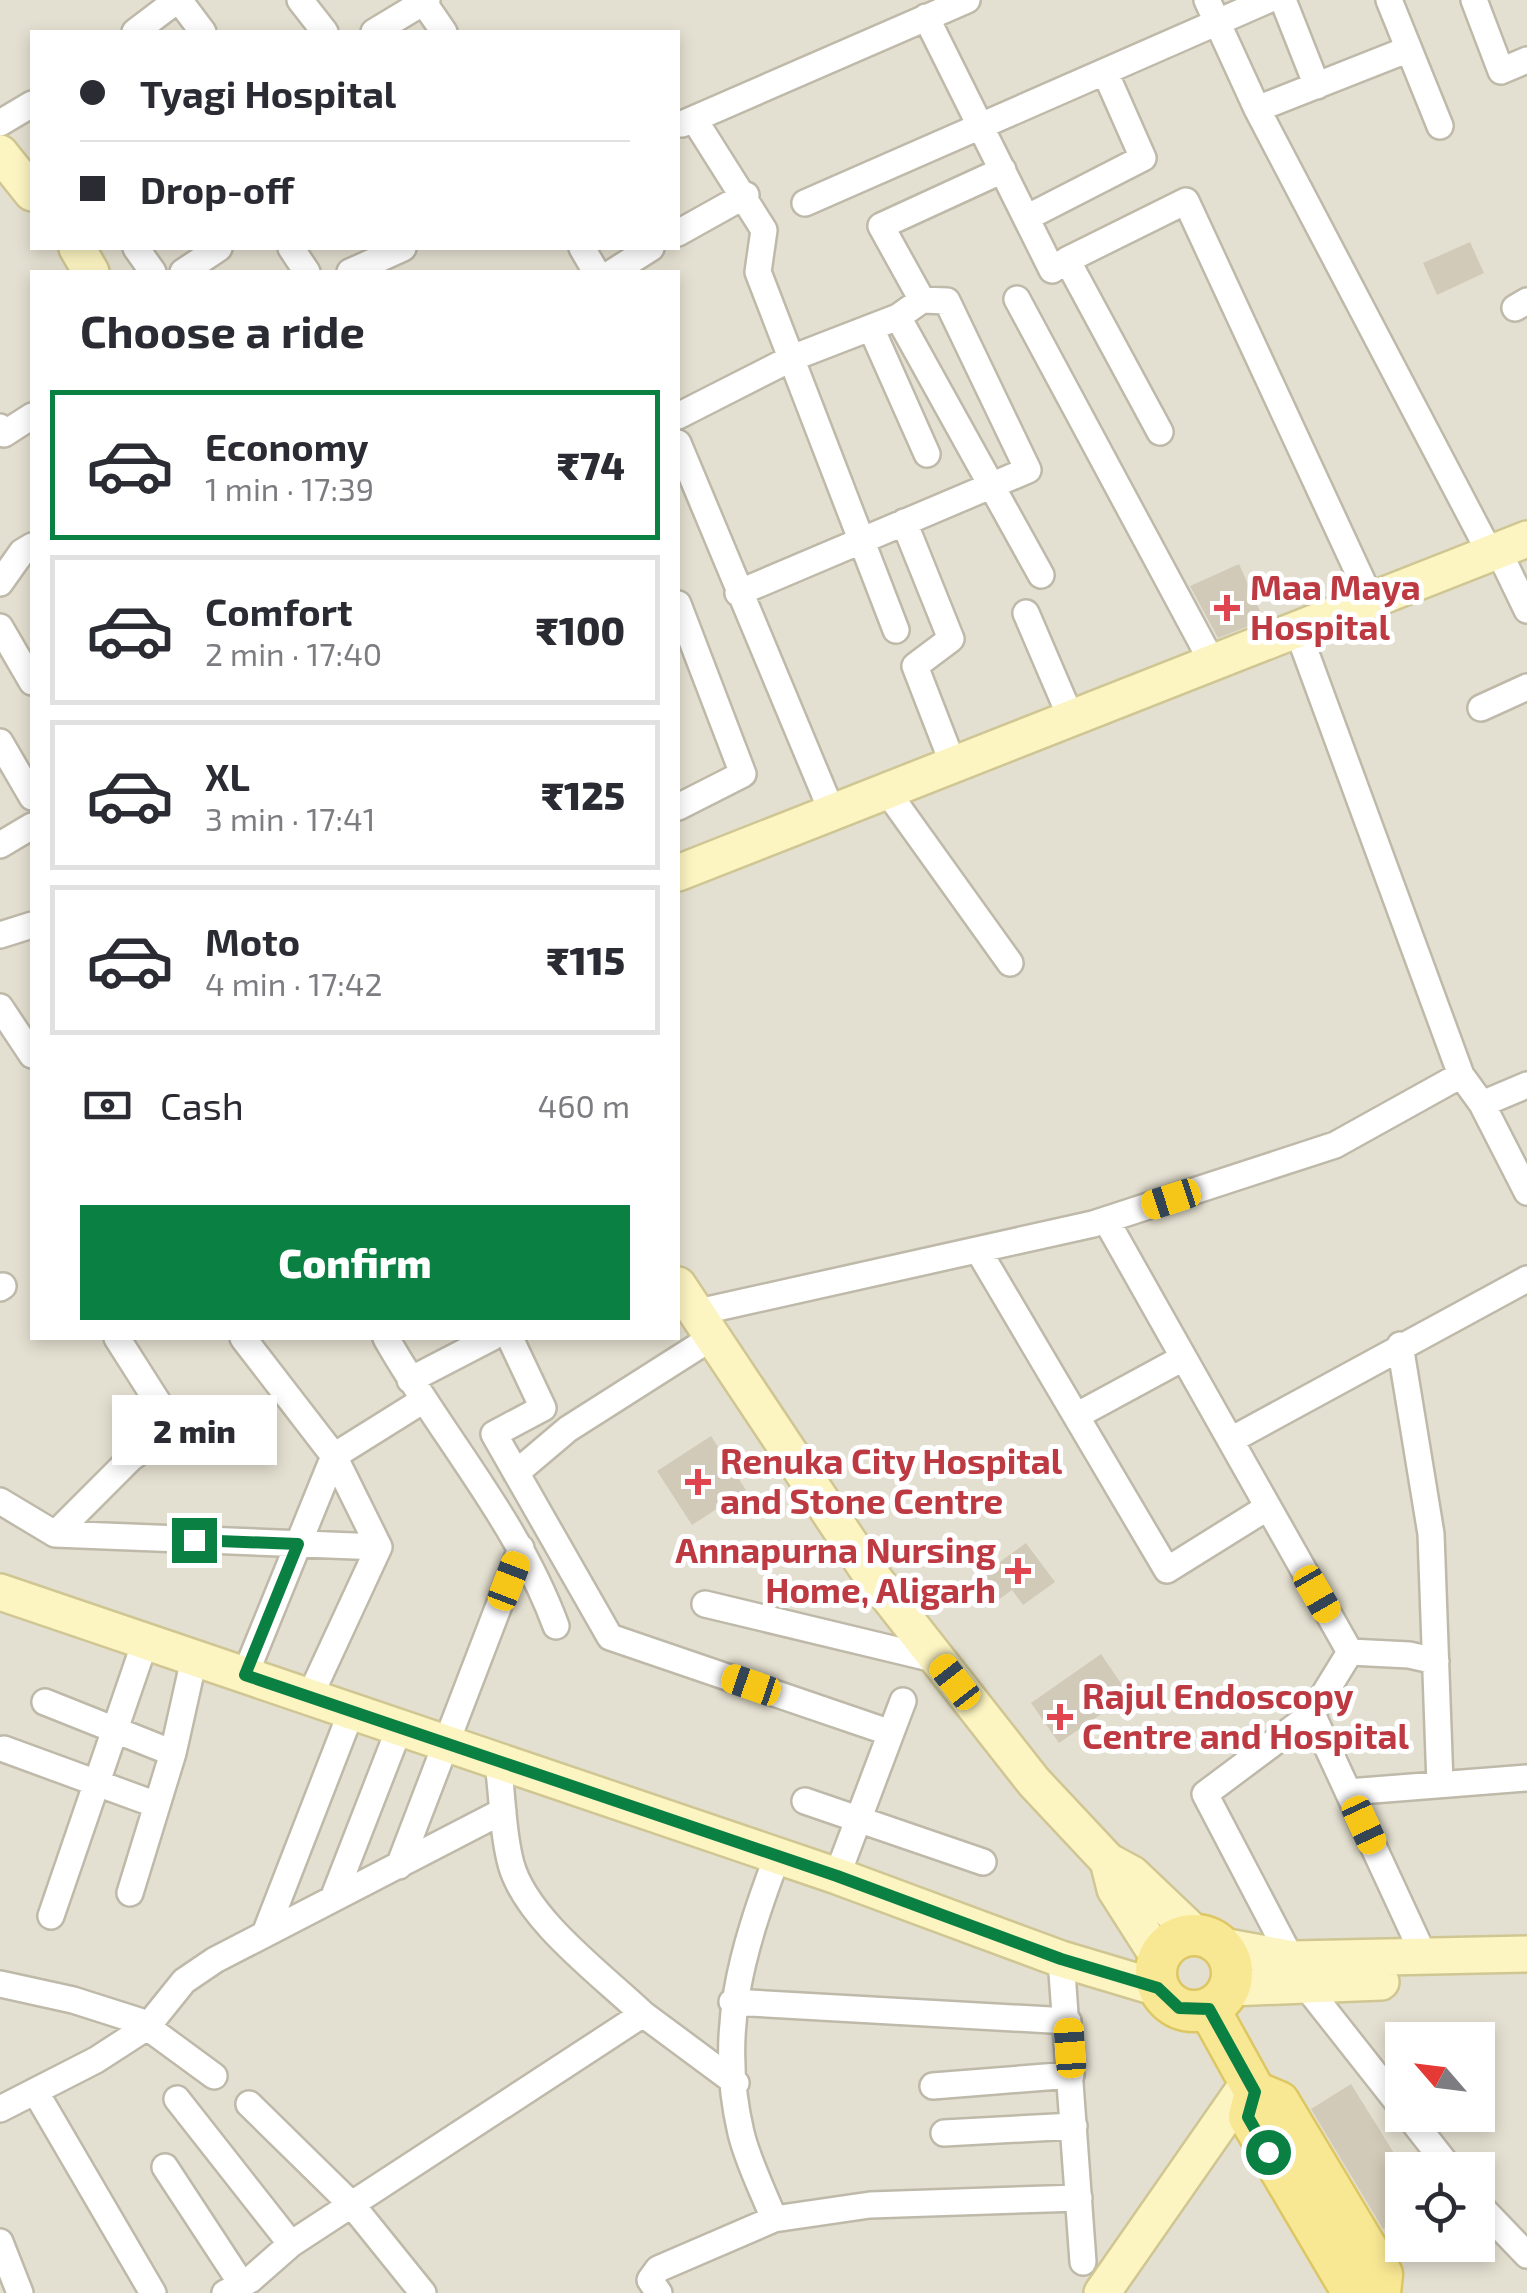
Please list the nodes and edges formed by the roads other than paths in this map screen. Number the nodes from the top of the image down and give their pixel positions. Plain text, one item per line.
1 (178, 0) edge
2 (300, 0) edge
3 (967, 0) edge
4 (1268, 0) edge
5 (1283, 0) edge
6 (1390, 0) edge
7 (1474, 0) edge
8 (424, 1) edge
9 (1212, 11) edge
10 (926, 17) junction
11 (140, 30) edge
12 (201, 30) edge
13 (324, 30) edge
14 (377, 30) edge
15 (443, 30) edge
16 (1409, 50) junction
17 (1527, 60) edge
18 (1105, 72) junction
19 (1317, 86) junction
20 (30, 105) edge
21 (1257, 109) junction
22 (686, 122) edge
23 (0, 123) edge
24 (982, 126) junction
25 (1440, 126) dead end
26 (1003, 170) junction
27 (746, 195) junction
28 (805, 203) dead end
29 (1026, 218) junction
30 (680, 232) edge
31 (214, 250) edge
32 (648, 250) edge
33 (1067, 260) junction
34 (186, 262) edge
35 (616, 270) edge
36 (1017, 299) dead end
37 (922, 300) junction
38 (898, 317) junction
39 (871, 328) junction
40 (792, 358) junction
41 (680, 415) edge
42 (30, 417) edge
43 (0, 426) edge
44 (1160, 432) dead end
45 (680, 448) edge
46 (927, 454) dead end
47 (993, 485) junction
48 (904, 522) junction
49 (862, 540) junction
50 (1505, 547) edge
51 (29, 556) edge
52 (1041, 575) dead end
53 (0, 583) edge
54 (738, 593) junction
55 (1371, 600) junction
56 (680, 609) edge
57 (1527, 610) edge
58 (1026, 612) dead end
59 (0, 627) edge
60 (1298, 629) junction
61 (896, 630) dead end
62 (1211, 660) junction
63 (30, 679) edge
64 (1527, 688) edge
65 (1481, 708) dead end
66 (1070, 718) junction
67 (0, 742) edge
68 (954, 764) junction
69 (886, 790) junction
70 (30, 794) edge
71 (680, 807) edge
72 (832, 812) junction
73 (30, 827) edge
74 (0, 845) edge
75 (680, 872) edge
76 (30, 926) edge
77 (0, 935) edge
78 (1010, 963) dead end
79 (0, 1007) edge
80 (30, 1053) edge
81 (1460, 1075) junction
82 (1527, 1085) edge
83 (1482, 1104) junction
84 (1526, 1186) edge
85 (1106, 1220) junction
86 (978, 1250) junction
87 (1527, 1279) edge
88 (694, 1312) edge
89 (118, 1340) edge
90 (245, 1340) edge
91 (387, 1340) edge
92 (488, 1340) edge
93 (511, 1340) edge
94 (664, 1340) edge
95 (1400, 1346) junction
96 (1184, 1358) junction
97 (416, 1391) junction
98 (1076, 1416) junction
99 (1230, 1440) junction
100 (334, 1456) junction
101 (516, 1473) junction
102 (0, 1500) edge
103 (1268, 1507) junction
104 (55, 1534) junction
105 (298, 1544) junction
106 (379, 1547) junction
107 (522, 1548) junction
108 (0, 1592) edge
109 (704, 1604) dead end
110 (556, 1626) dead end
111 (145, 1642) junction
112 (1350, 1652) junction
113 (194, 1659) junction
114 (938, 1660) junction
115 (1436, 1661) junction
116 (245, 1675) junction
117 (310, 1696) junction
118 (903, 1701) dead end
119 (45, 1702) dead end
120 (352, 1710) junction
121 (1312, 1714) junction
122 (399, 1729) junction
123 (117, 1730) junction
124 (891, 1733) junction
125 (445, 1745) junction
126 (4, 1749) dead end
127 (173, 1752) junction
128 (498, 1764) junction
129 (1527, 1778) edge
130 (98, 1784) junction
131 (1440, 1784) junction
132 (1348, 1792) junction
133 (804, 1800) dead end
134 (157, 1805) junction
135 (504, 1812) junction
136 (858, 1820) junction
137 (777, 1858) junction
138 (984, 1862) dead end
139 (1108, 1862) junction
140 (399, 1866) junction
141 (837, 1876) junction
142 (130, 1893) dead end
143 (334, 1896) junction
144 (51, 1916) dead end
145 (266, 1931) junction
146 (1208, 1940) junction
147 (1527, 1954) edge
148 (1426, 1958) junction
149 (1061, 1959) junction
150 (1299, 1972) junction
151 (1158, 1973) junction
152 (1527, 1978) edge
153 (0, 1984) edge
154 (1219, 1998) junction
155 (732, 2002) junction
156 (642, 2014) junction
157 (1068, 2022) junction
158 (147, 2026) junction
159 (1071, 2075) junction
160 (214, 2076) dead end
161 (736, 2083) junction
162 (932, 2086) dead end
163 (1385, 2086) edge
164 (1252, 2087) junction
165 (35, 2091) junction
166 (177, 2099) dead end
167 (249, 2104) dead end
168 (0, 2109) edge
169 (1074, 2126) junction
170 (1421, 2132) edge
171 (944, 2133) dead end
172 (1437, 2152) edge
173 (166, 2167) dead end
174 (1079, 2198) junction
175 (352, 2204) junction
176 (774, 2219) junction
177 (1495, 2222) edge
178 (0, 2242) edge
179 (290, 2244) junction
180 (1527, 2255) edge
181 (1083, 2262) dead end
182 (244, 2287) edge
183 (20, 2293) edge
184 (153, 2293) edge
185 (423, 2293) edge
186 (658, 2293) edge
187 (1102, 2293) edge
188 (1354, 2293) edge
189 (1380, 2293) edge

1 - 11 street
1 - 12 street
2 - 13 street
3 - 10 street
4 - 9 street
5 - 19 street
6 - 16 street
7 - 17 street
8 - 14 street
8 - 15 street
9 - 18 street
9 - 21 street
10 - 22 street
10 - 24 street
16 - 19 street
16 - 25 street
18 - 24 street
18 - 29 street
19 - 21 street
20 - 23 street
21 - 50 street
22 - 27 street
24 - 26 street
24 - 28 street
26 - 29 street
26 - 37 street
27 - 30 street
27 - 40 street
29 - 33 street
31 - 34 street
32 - 35 street
33 - 44 street
33 - 55 street
36 - 62 street
37 - 38 street
37 - 47 street
38 - 39 street
38 - 47 street
39 - 40 street
39 - 46 street
40 - 41 street
40 - 49 street
42 - 43 street
45 - 54 street
47 - 48 street
47 - 52 street
48 - 49 street
48 - 68 street
49 - 54 street
49 - 61 street
50 - 55 street
50 - 57 street
51 - 53 street
54 - 72 street
55 - 60 street
56 - 71 street
58 - 66 street
59 - 63 street
60 - 62 street
60 - 81 street
62 - 66 street
64 - 65 street
66 - 68 street
67 - 70 street
68 - 69 street
69 - 72 street
69 - 78 street
72 - 75 street
73 - 74 street
76 - 77 street
79 - 80 street
81 - 83 street
81 - 85 street
82 - 83 street
83 - 84 street
85 - 86 street
85 - 96 street
86 - 88 street
86 - 98 street
87 - 95 street
88 - 114 street
89 - 104 street
90 - 100 street
91 - 97 street
92 - 97 street
93 - 101 street
94 - 101 street
95 - 99 street
95 - 115 street
96 - 98 street
96 - 99 street
97 - 100 street
97 - 107 street
98 - 103 street
99 - 103 street
100 - 105 street
100 - 106 street
101 - 124 street
102 - 104 street
103 - 112 street
104 - 105 street
105 - 106 street
105 - 116 street
106 - 117 street
107 - 110 street
107 - 125 street
108 - 111 street
109 - 114 street
111 - 113 street
111 - 123 street
112 - 115 street
112 - 121 street
113 - 116 street
113 - 127 street
114 - 139 street
115 - 131 street
116 - 117 street
117 - 120 street
118 - 124 street
119 - 123 street
120 - 122 street
120 - 145 street
121 - 132 street
121 - 150 street
122 - 125 street
122 - 143 street
123 - 127 street
123 - 130 street
124 - 136 street
125 - 128 street
125 - 140 street
126 - 130 street
127 - 134 street
128 - 135 street
128 - 137 street
129 - 131 street
130 - 134 street
130 - 144 street
131 - 132 street
132 - 148 street
133 - 136 street
134 - 142 street
135 - 140 street
135 - 156 street
136 - 138 street
136 - 141 street
137 - 141 street
137 - 155 street
139 - 146 street
139 - 151 street
140 - 143 street
141 - 149 street
143 - 145 street
145 - 158 street
146 - 150 street
146 - 151 main road
146 - 154 main road
147 - 148 street
148 - 150 street
149 - 151 street
149 - 157 street
150 - 152 street
150 - 154 street
150 - 163 street
151 - 154 main road
153 - 158 street
154 - 164 main road
155 - 157 street
155 - 161 street
156 - 161 street
156 - 175 street
157 - 159 street
158 - 160 street
158 - 165 street
159 - 162 street
159 - 169 street
161 - 176 street
164 - 187 street
164 - 188 main road
164 - 189 main road
165 - 168 street
165 - 184 street
166 - 179 street
167 - 175 street
169 - 171 street
169 - 174 street
170 - 172 street
173 - 182 street
174 - 176 street
174 - 181 street
175 - 179 street
175 - 185 street
176 - 186 street
177 - 180 street
178 - 183 street
179 - 182 street

